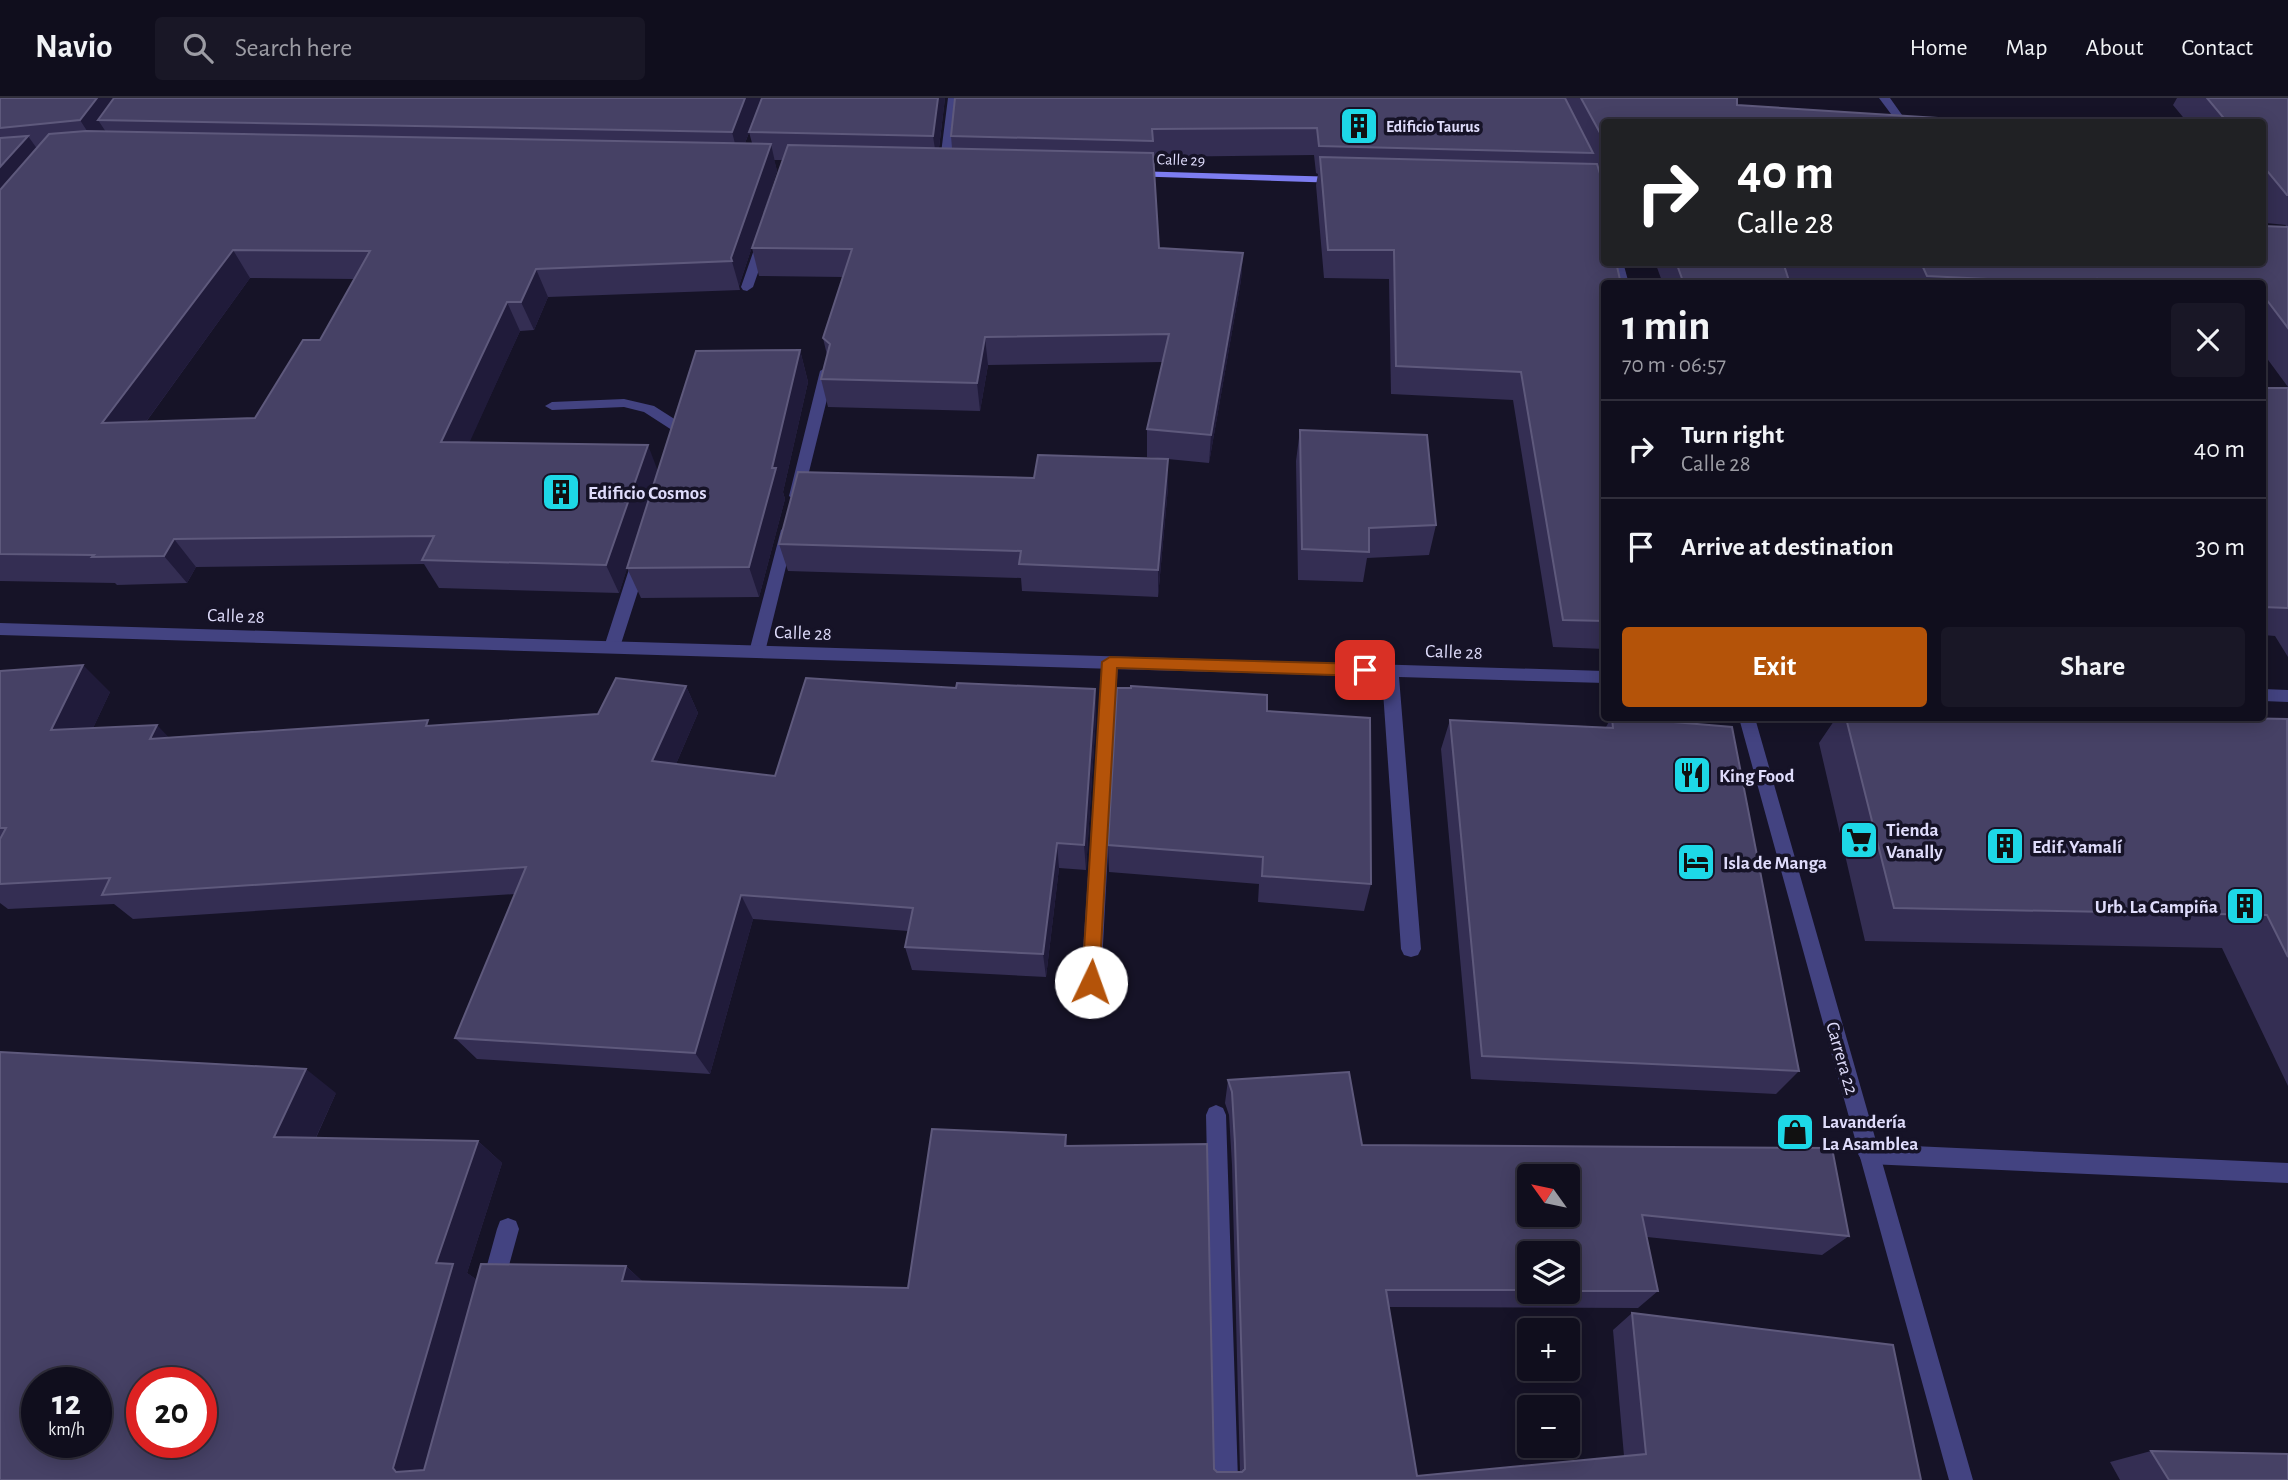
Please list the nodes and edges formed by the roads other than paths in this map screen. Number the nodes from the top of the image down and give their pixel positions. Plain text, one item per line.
1 (953, 98) edge
2 (1884, 98) edge
3 (1900, 119) edge
4 (932, 169) edge
5 (945, 169) junction
6 (959, 169) edge
7 (1125, 174) edge
8 (1346, 180) edge
9 (769, 223) edge
10 (747, 287) dead end
11 (827, 371) edge
12 (552, 407) dead end
13 (674, 456) edge
14 (645, 545) edge
15 (0, 629) edge
16 (612, 647) junction
17 (757, 652) junction
18 (1110, 662) junction
19 (1390, 671) junction
20 (1601, 677) edge
21 (2266, 695) edge
22 (2288, 696) edge
23 (1748, 721) edge
24 (1411, 949) dead end
25 (1091, 982) dead end
26 (1216, 1115) dead end
27 (1870, 1154) junction
28 (2288, 1173) edge
29 (508, 1229) dead end
30 (487, 1308) edge
31 (1226, 1480) edge
32 (1961, 1480) edge

1 - 5 street
2 - 3 street
4 - 5 main road
5 - 6 main road
7 - 8 main road, Calle 29
9 - 10 street
11 - 17 street
12 - 13 street
14 - 16 street
15 - 16 street, Calle 28
16 - 17 street, Calle 28
17 - 18 street, Calle 28
18 - 19 street, Calle 28
18 - 25 street
19 - 20 street, Calle 28
19 - 24 street
21 - 22 street
23 - 27 street, Carrera 22
26 - 31 street
27 - 28 street
27 - 32 street, Carrera 22
29 - 30 street

